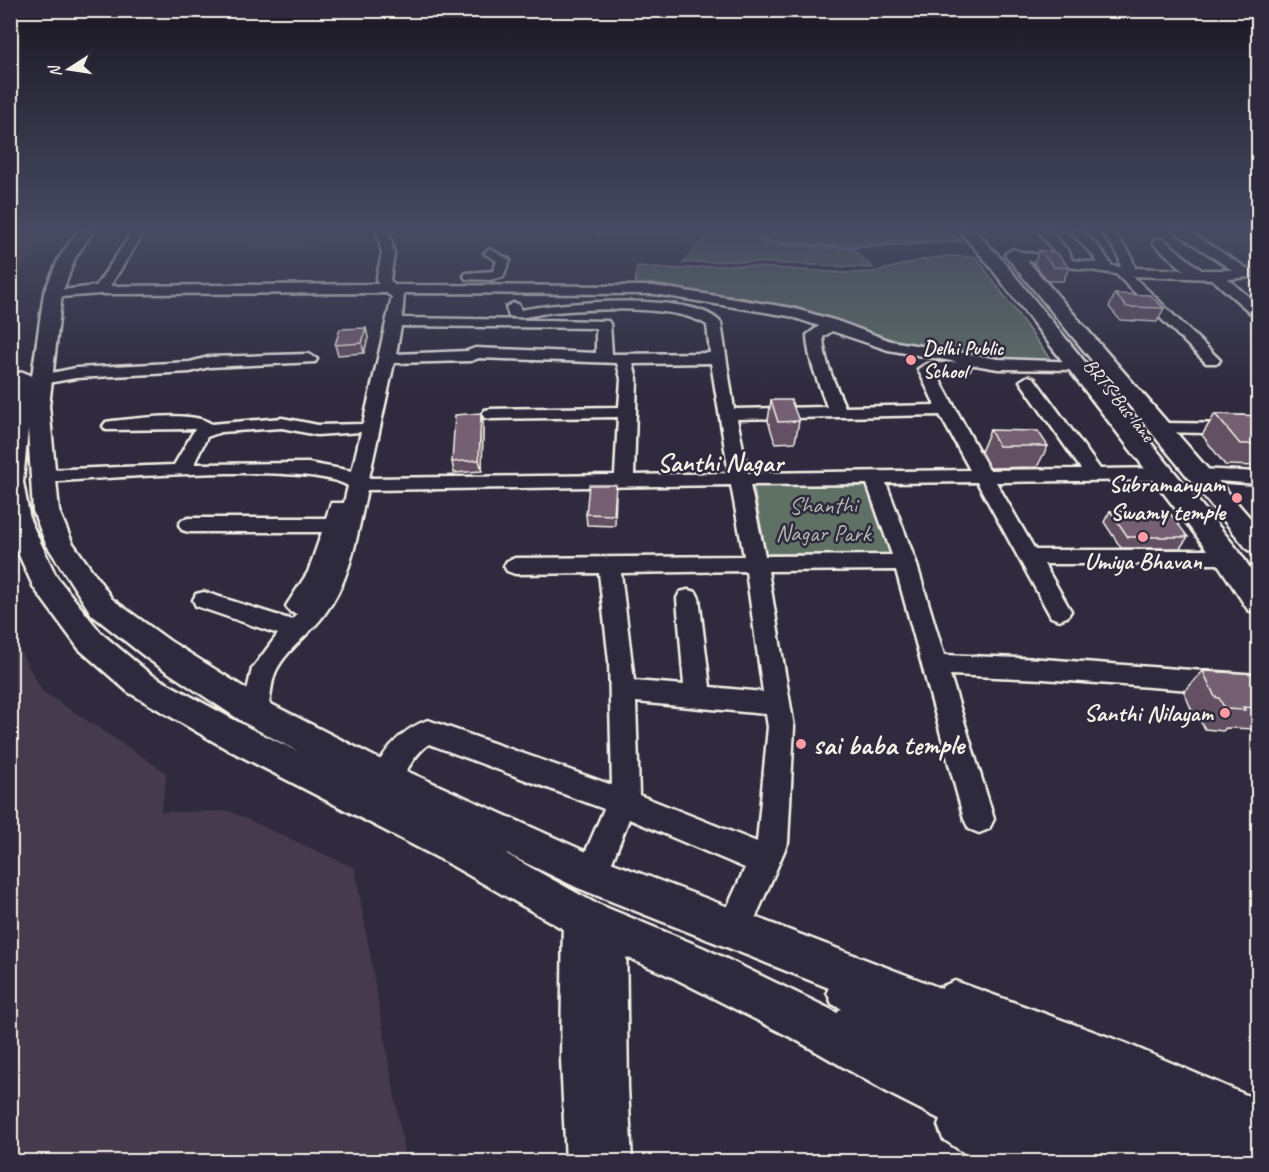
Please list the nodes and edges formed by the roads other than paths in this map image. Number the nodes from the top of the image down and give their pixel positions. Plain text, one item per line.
1 (40, 286) edge
2 (57, 286) edge
3 (103, 286) edge
4 (387, 286) edge
5 (440, 286) edge
6 (470, 286) edge
7 (1014, 286) edge
8 (1024, 286) edge
9 (1040, 286) edge
10 (1134, 286) edge
11 (1228, 286) edge
12 (429, 288) joint
13 (100, 290) junction
14 (392, 291) junction
15 (53, 295) junction
16 (447, 295) junction
17 (513, 307) dead end
18 (1258, 312) edge
19 (394, 322) junction
20 (832, 324) junction
21 (604, 357) junction
22 (718, 358) junction
23 (309, 359) dead end
24 (387, 359) junction
25 (624, 359) junction
26 (1212, 360) dead end
27 (998, 364) junction
28 (1077, 365) junction
29 (42, 379) junction
30 (1028, 381) dead end
31 (946, 410) junction
32 (627, 412) junction
33 (838, 412) junction
34 (491, 414) dead end
35 (727, 414) junction
36 (112, 426) dead end
37 (357, 428) junction
38 (1161, 428) junction
39 (1258, 429) edge
40 (207, 430) junction
41 (181, 470) junction
42 (1163, 474) junction
43 (1095, 475) junction
44 (1199, 475) junction
45 (42, 476) junction
46 (982, 477) junction
47 (1258, 478) edge
48 (875, 479) junction
49 (352, 480) junction
50 (740, 481) junction
51 (624, 482) junction
52 (189, 525) dead end
53 (334, 525) junction
54 (1258, 544) edge
55 (1028, 557) junction
56 (1228, 557) junction
57 (904, 562) junction
58 (756, 564) junction
59 (514, 566) dead end
60 (609, 566) junction
61 (1258, 571) edge
62 (688, 598) dead end
63 (204, 600) dead end
64 (1258, 602) edge
65 (1059, 611) dead end
66 (286, 627) junction
67 (277, 651) junction
68 (935, 664) junction
69 (1258, 686) edge
70 (622, 690) junction
71 (698, 697) junction
72 (777, 704) junction
73 (255, 712) junction
74 (385, 778) junction
75 (622, 802) junction
76 (979, 819) dead end
77 (766, 861) junction
78 (592, 874) junction
79 (595, 923) junction
80 (718, 924) junction
81 (690, 963) junction
82 (919, 1002) junction
83 (911, 1079) junction
84 (1258, 1119) edge
85 (586, 1161) edge
86 (612, 1161) edge
87 (1014, 1161) edge
88 (1077, 1161) edge
89 (1147, 1161) edge
90 (1199, 1161) edge
91 (1256, 1161) edge

1 - 79 main road
2 - 15 main road
3 - 13 street
4 - 14 street
5 - 16 street
6 - 16 street
7 - 28 main road
8 - 61 main road, BRTS Bus lane
9 - 38 main road
10 - 26 street
11 - 18 street
12 - 14 street
12 - 16 street
13 - 14 street
13 - 15 street
14 - 19 street
14 - 37 street
15 - 29 main road
16 - 19 street
16 - 20 street
16 - 21 street
17 - 22 street
19 - 24 street
20 - 27 street
20 - 33 street
21 - 24 street
21 - 25 street
22 - 25 street
22 - 35 street
23 - 29 street
24 - 49 street
25 - 32 street
27 - 28 street
27 - 31 street
28 - 42 main road
29 - 45 main road
30 - 43 street
31 - 33 street
31 - 46 street
32 - 34 street
32 - 51 street
33 - 35 street
35 - 50 street
36 - 40 street
37 - 40 street
37 - 49 street
38 - 39 street
38 - 44 main road
40 - 41 street
41 - 45 street
41 - 49 street
42 - 43 street
42 - 56 main road
43 - 46 street
44 - 47 street
44 - 54 main road
45 - 73 main road
46 - 48 street
46 - 55 street
48 - 50 street
48 - 57 street
49 - 51 street
49 - 53 street
49 - 67 street
50 - 51 street
50 - 58 street
52 - 53 street
53 - 66 street
55 - 56 street
55 - 65 street
56 - 64 main road
57 - 58 street
57 - 68 street
58 - 60 street
58 - 72 street
59 - 60 street
60 - 70 street
62 - 71 street
63 - 66 street
66 - 67 street
67 - 73 street
68 - 69 street
68 - 76 street
70 - 71 street
70 - 75 street
71 - 72 street
72 - 77 street
73 - 74 main road
74 - 75 street
74 - 78 main road
75 - 77 street
75 - 78 street
77 - 80 street
78 - 80 main road
79 - 81 main road
79 - 85 street
79 - 86 street
80 - 82 main road
80 - 90 street
81 - 83 main road
81 - 89 street
82 - 84 street
82 - 91 main road
83 - 87 street
83 - 88 main road

